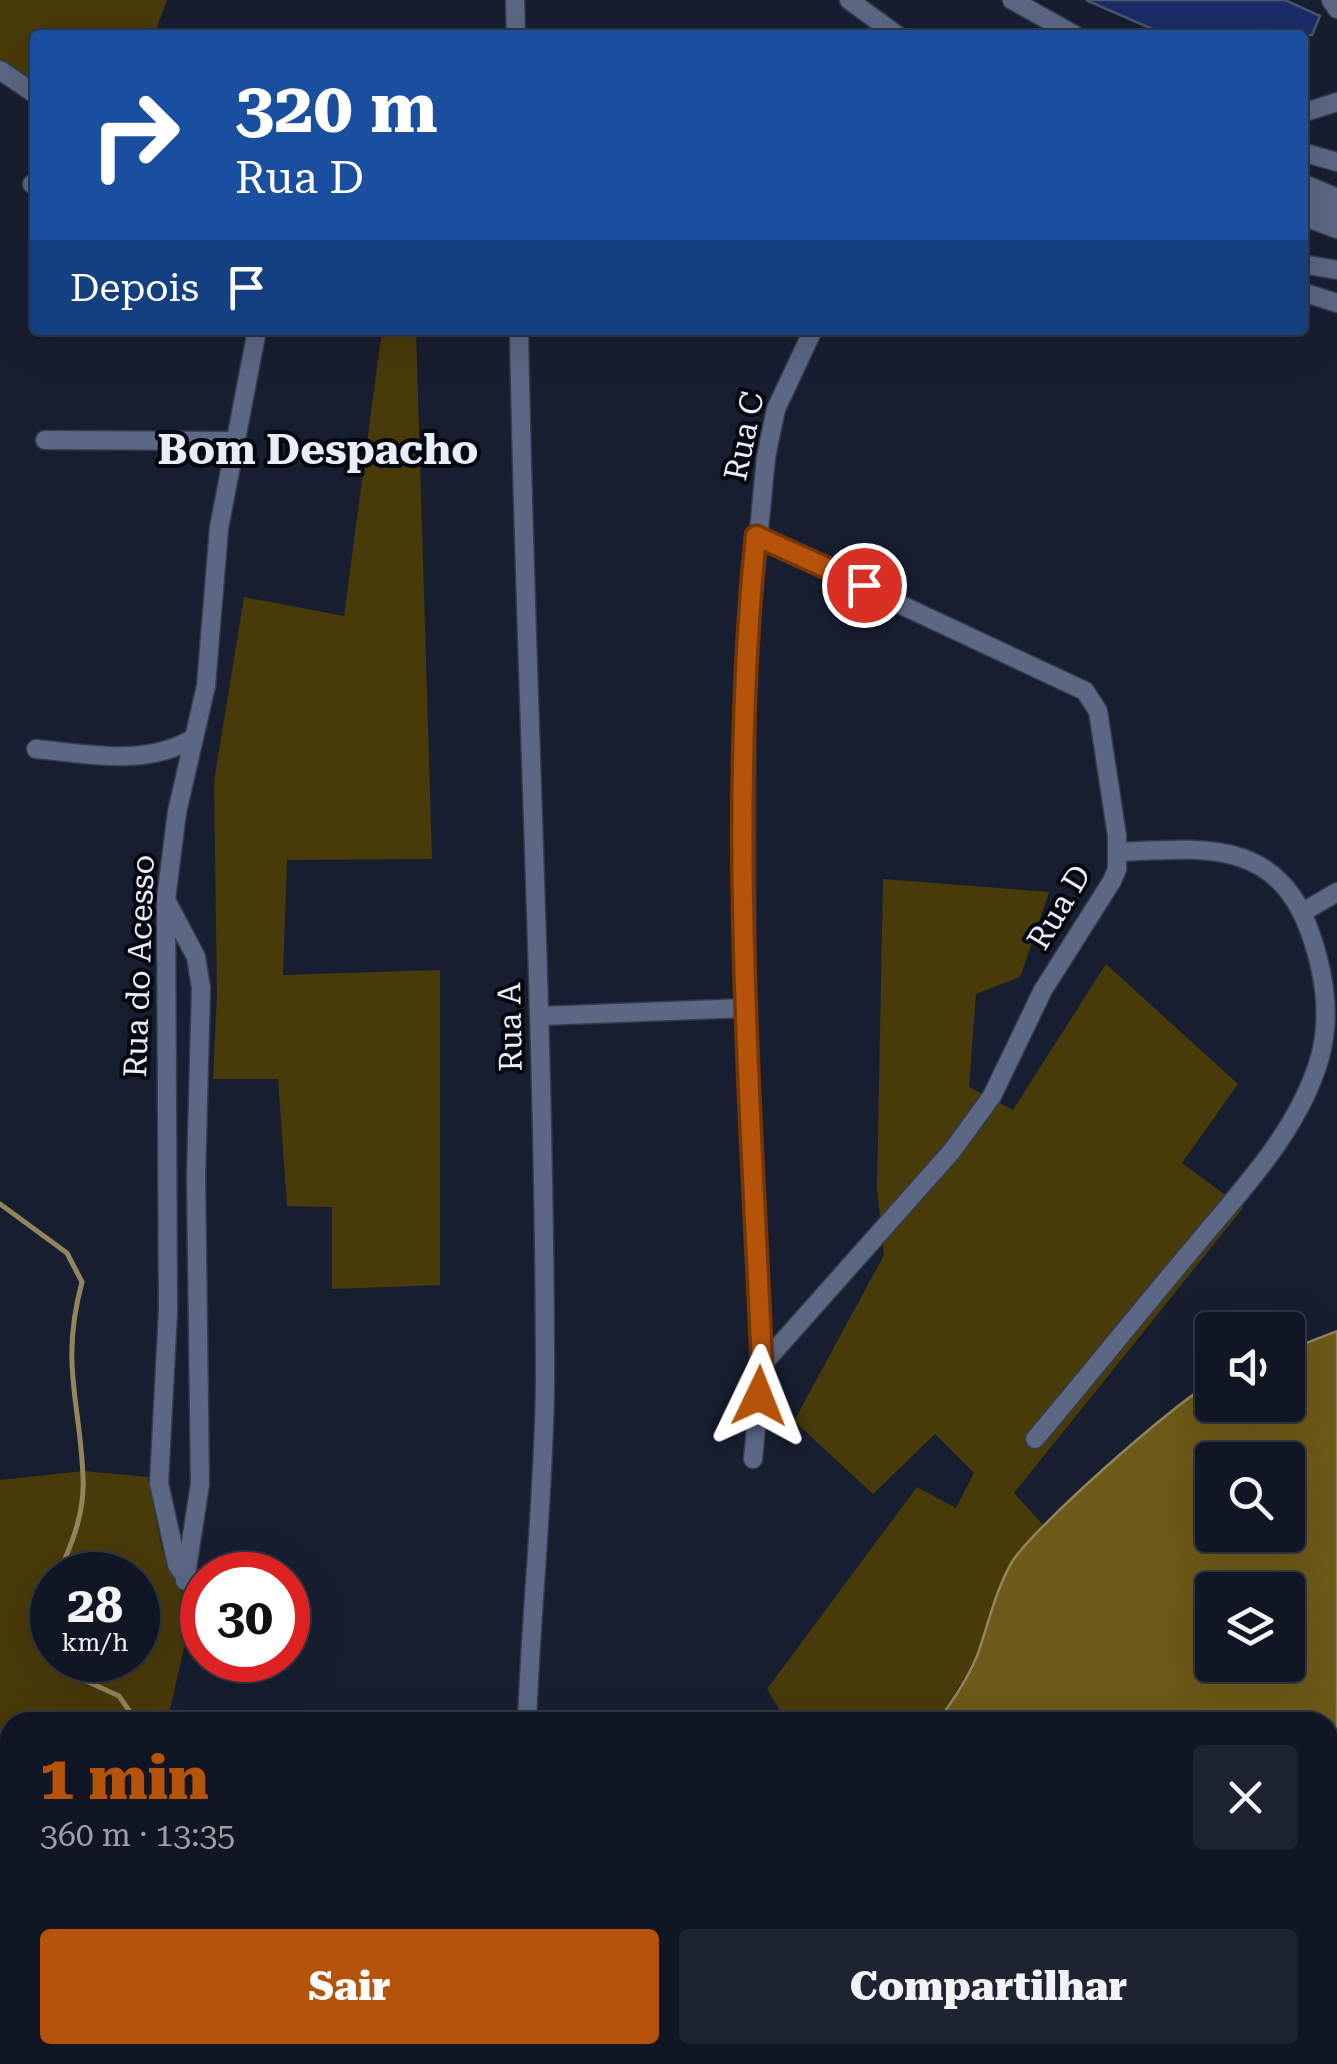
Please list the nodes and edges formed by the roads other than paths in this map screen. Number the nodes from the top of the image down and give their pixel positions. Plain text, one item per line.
1 (515, 0) edge
2 (849, 0) edge
3 (1012, 0) edge
4 (1331, 0) edge
5 (1337, 9) edge
6 (874, 16) junction
7 (516, 30) edge
8 (891, 30) edge
9 (903, 30) edge
10 (1065, 30) edge
11 (0, 70) edge
12 (30, 91) edge
13 (1337, 102) edge
14 (1308, 110) edge
15 (1308, 154) edge
16 (1337, 162) edge
17 (1308, 186) edge
18 (1337, 198) edge
19 (1308, 203) edge
20 (1337, 215) edge
21 (1308, 218) edge
22 (1337, 229) edge
23 (1308, 265) edge
24 (1337, 270) edge
25 (1308, 294) edge
26 (1337, 302) edge
27 (256, 335) edge
28 (518, 335) edge
29 (811, 335) edge
30 (45, 440) dead end
31 (237, 441) junction
32 (756, 536) junction
33 (194, 738) junction
34 (36, 750) dead end
35 (1119, 852) junction
36 (1337, 892) edge
37 (166, 900) junction
38 (1303, 912) junction
39 (746, 1008) junction
40 (541, 1016) junction
41 (165, 1199) junction
42 (196, 1199) junction
43 (762, 1365) junction
44 (1035, 1439) dead end
45 (754, 1459) dead end
46 (190, 1552) edge
47 (180, 1569) edge
48 (529, 1712) edge

1 - 7 street
2 - 6 street
3 - 10 street
4 - 5 street
6 - 8 street
6 - 9 street
11 - 12 street
13 - 14 street
15 - 16 street
17 - 18 street
19 - 20 street
21 - 22 street
23 - 24 street
25 - 26 street
27 - 31 street, Rua do Acesso
28 - 40 street, Rua A
29 - 32 street, Rua C
30 - 31 street
31 - 33 street, Rua do Acesso
32 - 35 street, Rua D
32 - 39 street, Rua C
33 - 34 street
33 - 37 street, Rua do Acesso
35 - 38 street
35 - 43 street, Rua D
36 - 38 street
37 - 41 street, Rua do Acesso
37 - 42 street
38 - 44 street
39 - 40 street
39 - 43 street, Rua C
40 - 48 street, Rua A
41 - 42 street
41 - 47 street, Rua do Acesso
42 - 46 street
43 - 45 street, Rua C

